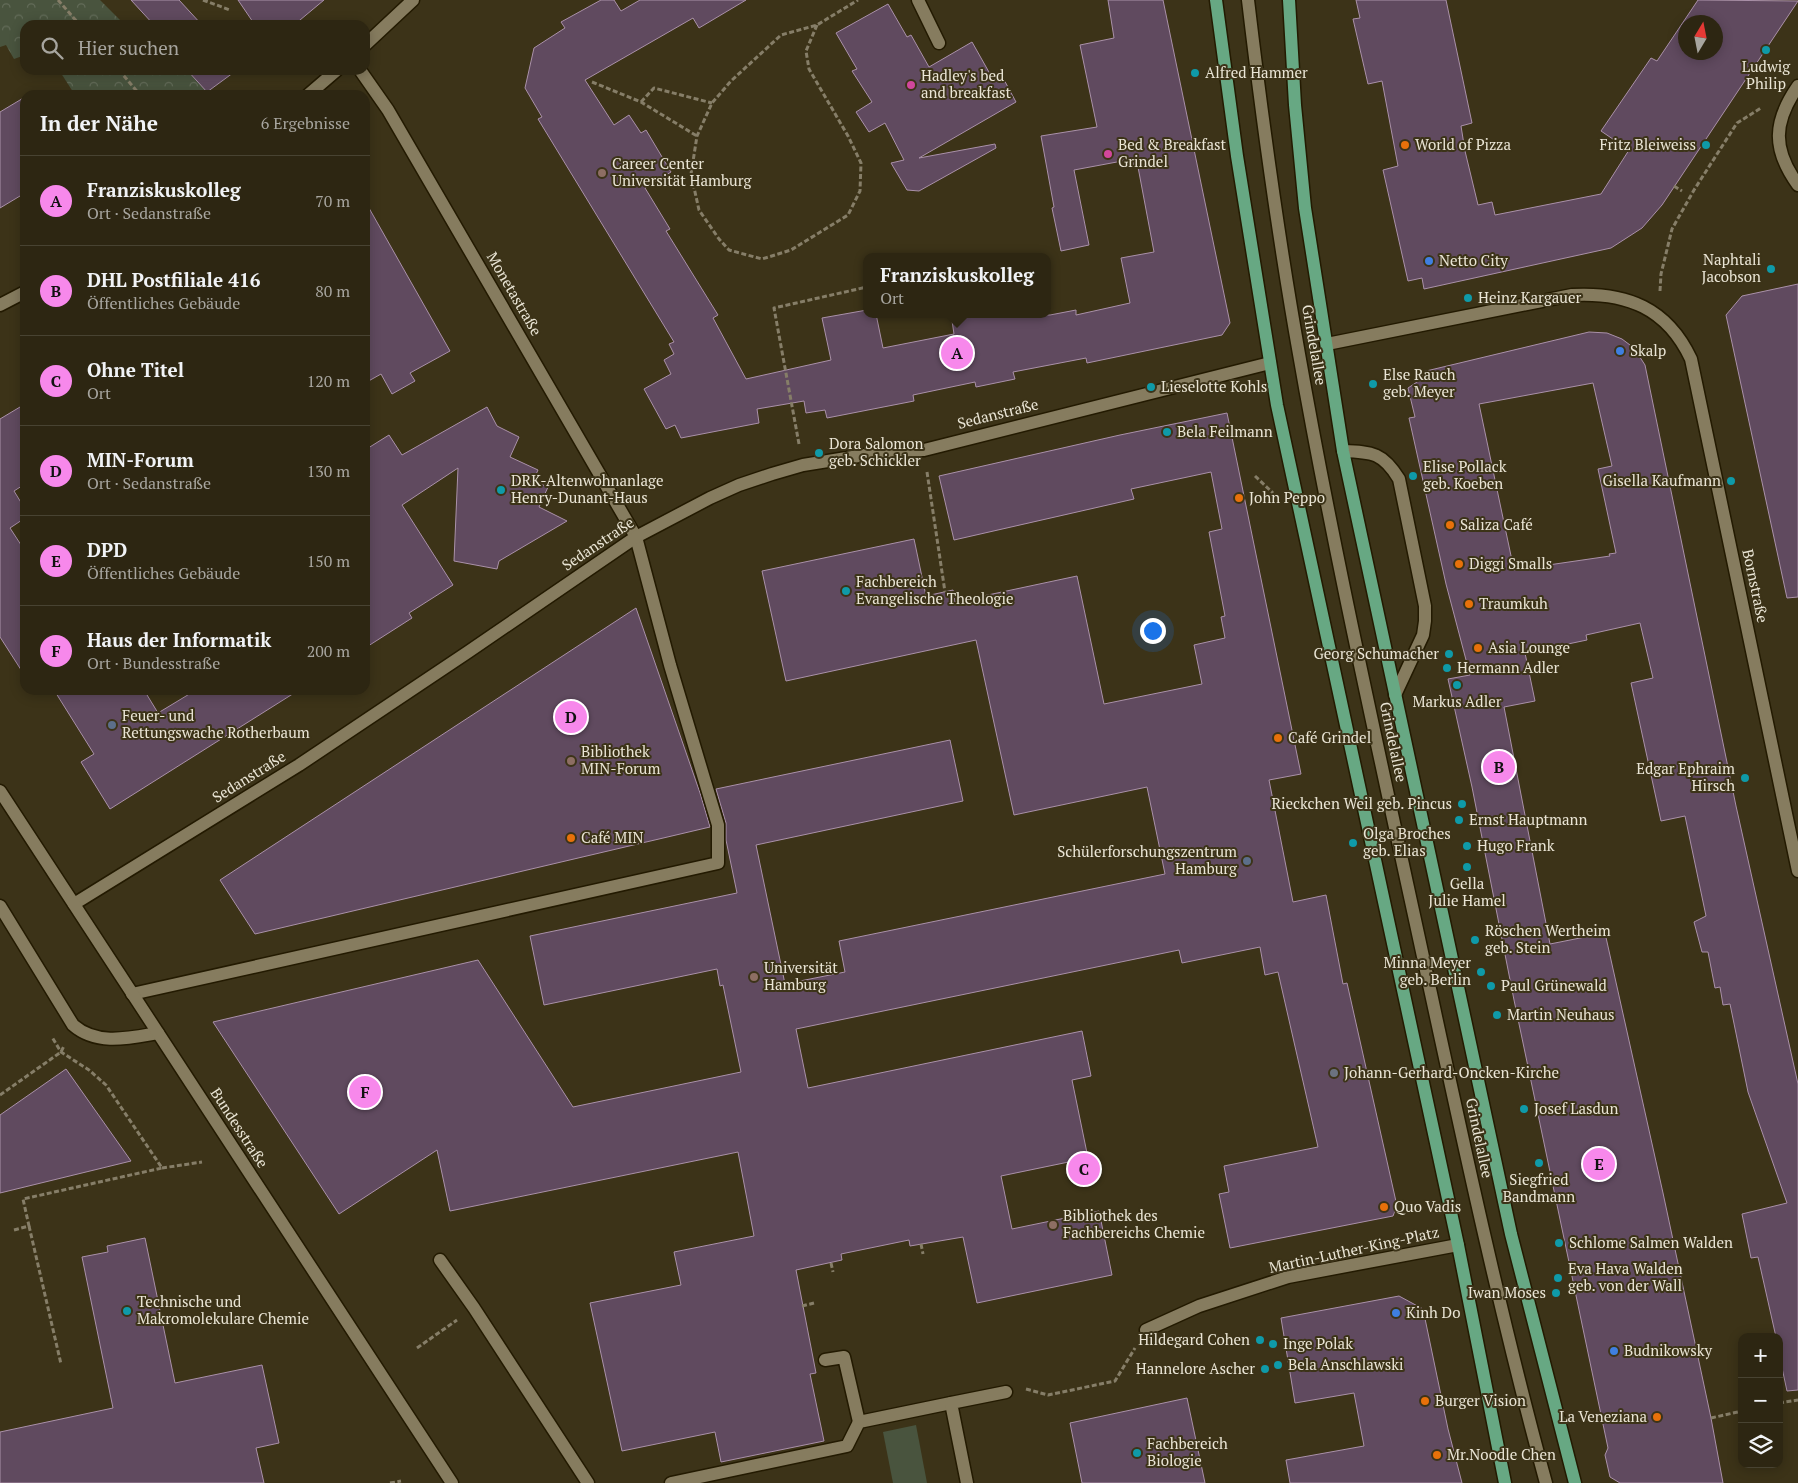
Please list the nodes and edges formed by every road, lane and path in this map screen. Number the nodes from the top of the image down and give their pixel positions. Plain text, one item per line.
1 (58, 0) edge
2 (203, 0) edge
3 (413, 0) edge
4 (858, 0) edge
5 (918, 0) edge
6 (1216, 0) edge
7 (1248, 0) edge
8 (1289, 0) edge
9 (230, 10) dead end
10 (76, 20) edge
11 (817, 25) junction
12 (370, 40) edge
13 (940, 43) dead end
14 (123, 75) edge
15 (331, 75) edge
16 (364, 75) edge
17 (592, 82) dead end
18 (1798, 86) edge
19 (136, 90) edge
20 (314, 90) edge
21 (640, 102) junction
22 (712, 103) junction
23 (1765, 106) dead end
24 (697, 136) junction
25 (1798, 185) edge
26 (1674, 186) dead end
27 (1682, 191) dead end
28 (863, 288) edge
29 (20, 295) edge
30 (0, 306) edge
31 (1659, 317) junction
32 (1327, 344) junction
33 (1270, 363) junction
34 (924, 450) junction
35 (1343, 451) junction
36 (803, 465) junction
37 (636, 537) junction
38 (945, 592) dead end
39 (1395, 695) junction
40 (0, 791) edge
41 (1798, 872) edge
42 (74, 904) junction
43 (0, 906) edge
44 (132, 994) junction
45 (72, 1025) junction
46 (158, 1033) junction
47 (51, 1035) dead end
48 (61, 1052) junction
49 (0, 1095) edge
50 (202, 1162) dead end
51 (162, 1168) junction
52 (29, 1226) junction
53 (14, 1230) dead end
54 (921, 1244) dead end
55 (1458, 1245) junction
56 (923, 1254) dead end
57 (440, 1260) dead end
58 (831, 1263) dead end
59 (833, 1272) dead end
60 (814, 1303) dead end
61 (802, 1306) dead end
62 (474, 1308) junction
63 (1146, 1330) joint
64 (417, 1348) dead end
65 (825, 1360) dead end
66 (61, 1364) dead end
67 (1024, 1389) dead end
68 (1006, 1392) dead end
69 (1798, 1400) edge
70 (951, 1403) junction
71 (1783, 1403) edge
72 (1738, 1412) edge
73 (1710, 1418) dead end
74 (859, 1422) junction
75 (401, 1481) dead end
76 (390, 1483) edge
77 (452, 1483) edge
78 (588, 1483) edge
79 (671, 1483) edge
80 (967, 1483) edge
81 (1505, 1483) edge
82 (1546, 1483) edge
83 (1575, 1483) edge

1 - 10 path
2 - 9 path
3 - 12 street
4 - 11 path
5 - 13 street
6 - 33 main road
7 - 82 street, Grindelallee
8 - 32 main road, Grindelallee
11 - 22 path
11 - 24 path
14 - 19 path
15 - 20 street
16 - 37 street, Monetastraße
17 - 21 path
18 - 25 street
21 - 22 path
21 - 24 path
22 - 24 path
23 - 31 path
26 - 27 path
28 - 36 path
29 - 30 street
31 - 32 street, Bornstraße
31 - 41 street, Bornstraße
32 - 35 main road, Grindelallee
33 - 34 street, Sedanstraße
33 - 55 main road
34 - 36 street, Sedanstraße
34 - 38 path
35 - 39 main road, Grindelallee
35 - 39 street
36 - 37 street, Sedanstraße
37 - 42 street, Sedanstraße
37 - 44 street, Monetastraße
39 - 83 main road, Grindelallee
40 - 42 street, Bundesstraße
42 - 44 street, Bundesstraße
43 - 45 street
44 - 46 street, Bundesstraße
45 - 46 street
45 - 48 path
46 - 77 street, Bundesstraße
47 - 48 path
48 - 49 path
48 - 51 path
50 - 51 path
51 - 52 path
52 - 53 path
52 - 66 path
54 - 56 path
55 - 63 street, Martin-Luther-King-Platz
55 - 81 main road
57 - 62 street
58 - 59 path
60 - 61 path
62 - 64 path
62 - 78 street
63 - 67 path
65 - 74 street
68 - 70 street
69 - 71 path
70 - 74 street
70 - 80 street
72 - 73 path
74 - 79 street
75 - 76 path

